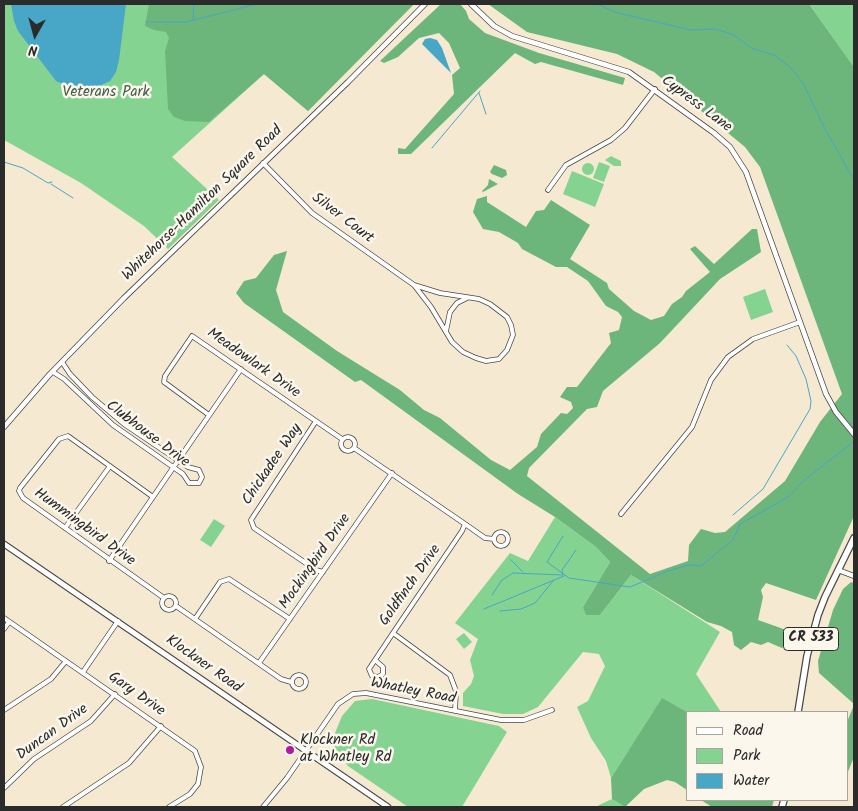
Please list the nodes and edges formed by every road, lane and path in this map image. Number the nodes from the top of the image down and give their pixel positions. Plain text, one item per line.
1 (425, 4) edge
2 (471, 4) edge
3 (655, 89) junction
4 (263, 164) junction
5 (548, 190) dead end
6 (414, 285) junction
7 (468, 298) junction
8 (800, 322) junction
9 (446, 331) junction
10 (62, 362) junction
11 (241, 369) junction
12 (53, 372) junction
13 (84, 388) junction
14 (78, 393) junction
15 (97, 401) junction
16 (92, 407) junction
17 (209, 415) junction
18 (316, 421) junction
19 (4, 427) edge
20 (854, 434) edge
21 (342, 440) junction
22 (354, 448) junction
23 (178, 461) junction
24 (110, 466) junction
25 (174, 467) junction
26 (392, 473) junction
27 (153, 497) junction
28 (621, 514) dead end
29 (465, 524) junction
30 (64, 528) junction
31 (854, 538) edge
32 (494, 540) dead end
33 (4, 544) edge
34 (109, 561) junction
35 (838, 570) junction
36 (323, 572) junction
37 (854, 576) edge
38 (164, 598) junction
39 (176, 606) junction
40 (4, 618) edge
41 (290, 619) junction
42 (195, 620) junction
43 (118, 621) junction
44 (9, 622) junction
45 (4, 629) edge
46 (393, 632) junction
47 (375, 660) junction
48 (66, 661) junction
49 (259, 663) junction
50 (83, 672) junction
51 (291, 682) dead end
52 (115, 694) junction
53 (4, 710) edge
54 (552, 710) dead end
55 (454, 711) junction
56 (798, 711) edge
57 (161, 726) junction
58 (307, 751) junction
59 (4, 788) edge
60 (63, 807) edge
61 (168, 807) edge
62 (263, 807) edge
63 (388, 807) edge

1 - 4 street, Whitehorse-Hamilton Square Road
2 - 3 street, Cypress Lane
3 - 5 street
3 - 8 street, Cypress Lane
4 - 6 street, Silver Court
4 - 10 street, Whitehorse-Hamilton Square Road
6 - 7 street, Silver Court
6 - 9 street, Silver Court
7 - 9 street
7 - 9 street, Silver Court
8 - 20 street, Cypress Lane
8 - 28 street
10 - 12 street, Whitehorse-Hamilton Square Road
10 - 13 street, Clubhouse Drive
11 - 17 street
11 - 17 street, Meadowlark Drive
11 - 18 street, Meadowlark Drive
12 - 14 street, Clubhouse Drive
12 - 19 street, Whitehorse-Hamilton Square Road
13 - 14 street
13 - 15 street, Clubhouse Drive
14 - 16 street, Clubhouse Drive
15 - 16 street
15 - 23 street, Clubhouse Drive
16 - 25 street, Clubhouse Drive
17 - 23 street
18 - 21 street, Meadowlark Drive
18 - 36 street, Chickadee Way
21 - 22 street, Meadowlark Drive
21 - 22 street, Meadowlark Drive
22 - 26 street, Meadowlark Drive
23 - 25 street
23 - 25 street, Clubhouse Drive
24 - 27 street, Hummingbird Drive
24 - 30 street
24 - 30 street, Hummingbird Drive
25 - 27 street
26 - 29 street, Meadowlark Drive
26 - 36 street, Mockingbird Drive
27 - 34 street
29 - 32 street, Meadowlark Drive
29 - 46 street, Goldfinch Drive
30 - 34 street, Hummingbird Drive
31 - 35 main road, CR 533
33 - 43 main road, Klockner Road
34 - 38 street, Hummingbird Drive
35 - 37 street
35 - 56 main road, CR 533
36 - 41 street, Mockingbird Drive
38 - 39 street, Hummingbird Drive
38 - 39 street, Hummingbird Drive
39 - 42 street, Hummingbird Drive
40 - 44 street, Gary Drive
41 - 42 street
41 - 49 street, Mockingbird Drive
42 - 49 street, Hummingbird Drive
43 - 50 street
43 - 58 main road, Klockner Road
44 - 45 street
44 - 48 street, Gary Drive
46 - 47 street, Goldfinch Drive
46 - 55 street
47 - 47 street
48 - 50 street, Gary Drive
48 - 53 street
49 - 51 street, Hummingbird Drive
50 - 52 street, Gary Drive
52 - 57 street, Gary Drive
52 - 59 street, Duncan Drive
54 - 55 street, Whatley Road
55 - 58 street, Whatley Road
57 - 60 street
57 - 61 street, Gary Drive
58 - 62 street, Whatley Road
58 - 63 main road, Klockner Road

